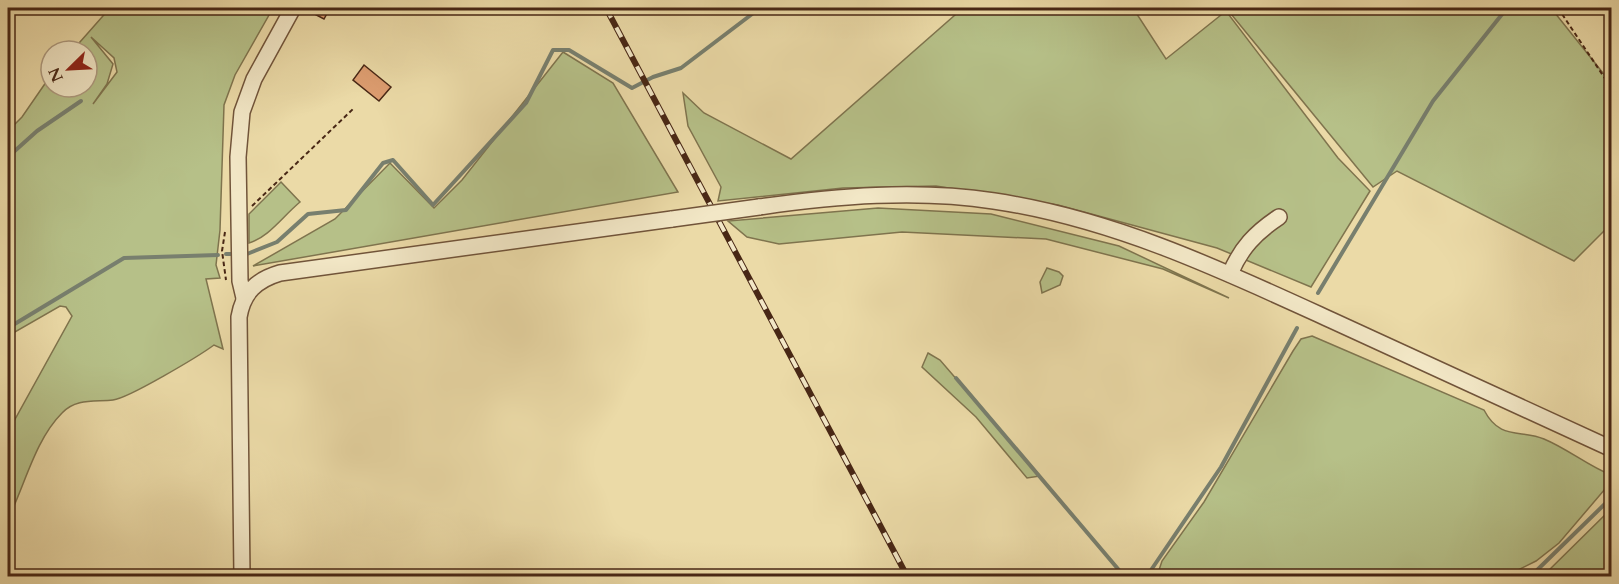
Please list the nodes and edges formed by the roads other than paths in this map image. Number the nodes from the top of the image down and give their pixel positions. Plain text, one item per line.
1 (293, 8) edge
2 (1279, 217) dead end
3 (1230, 274) junction
4 (244, 298) junction
5 (1611, 449) edge
6 (242, 576) edge

1 - 4 street
2 - 3 street
3 - 4 street, bridge
3 - 5 street
4 - 6 street

